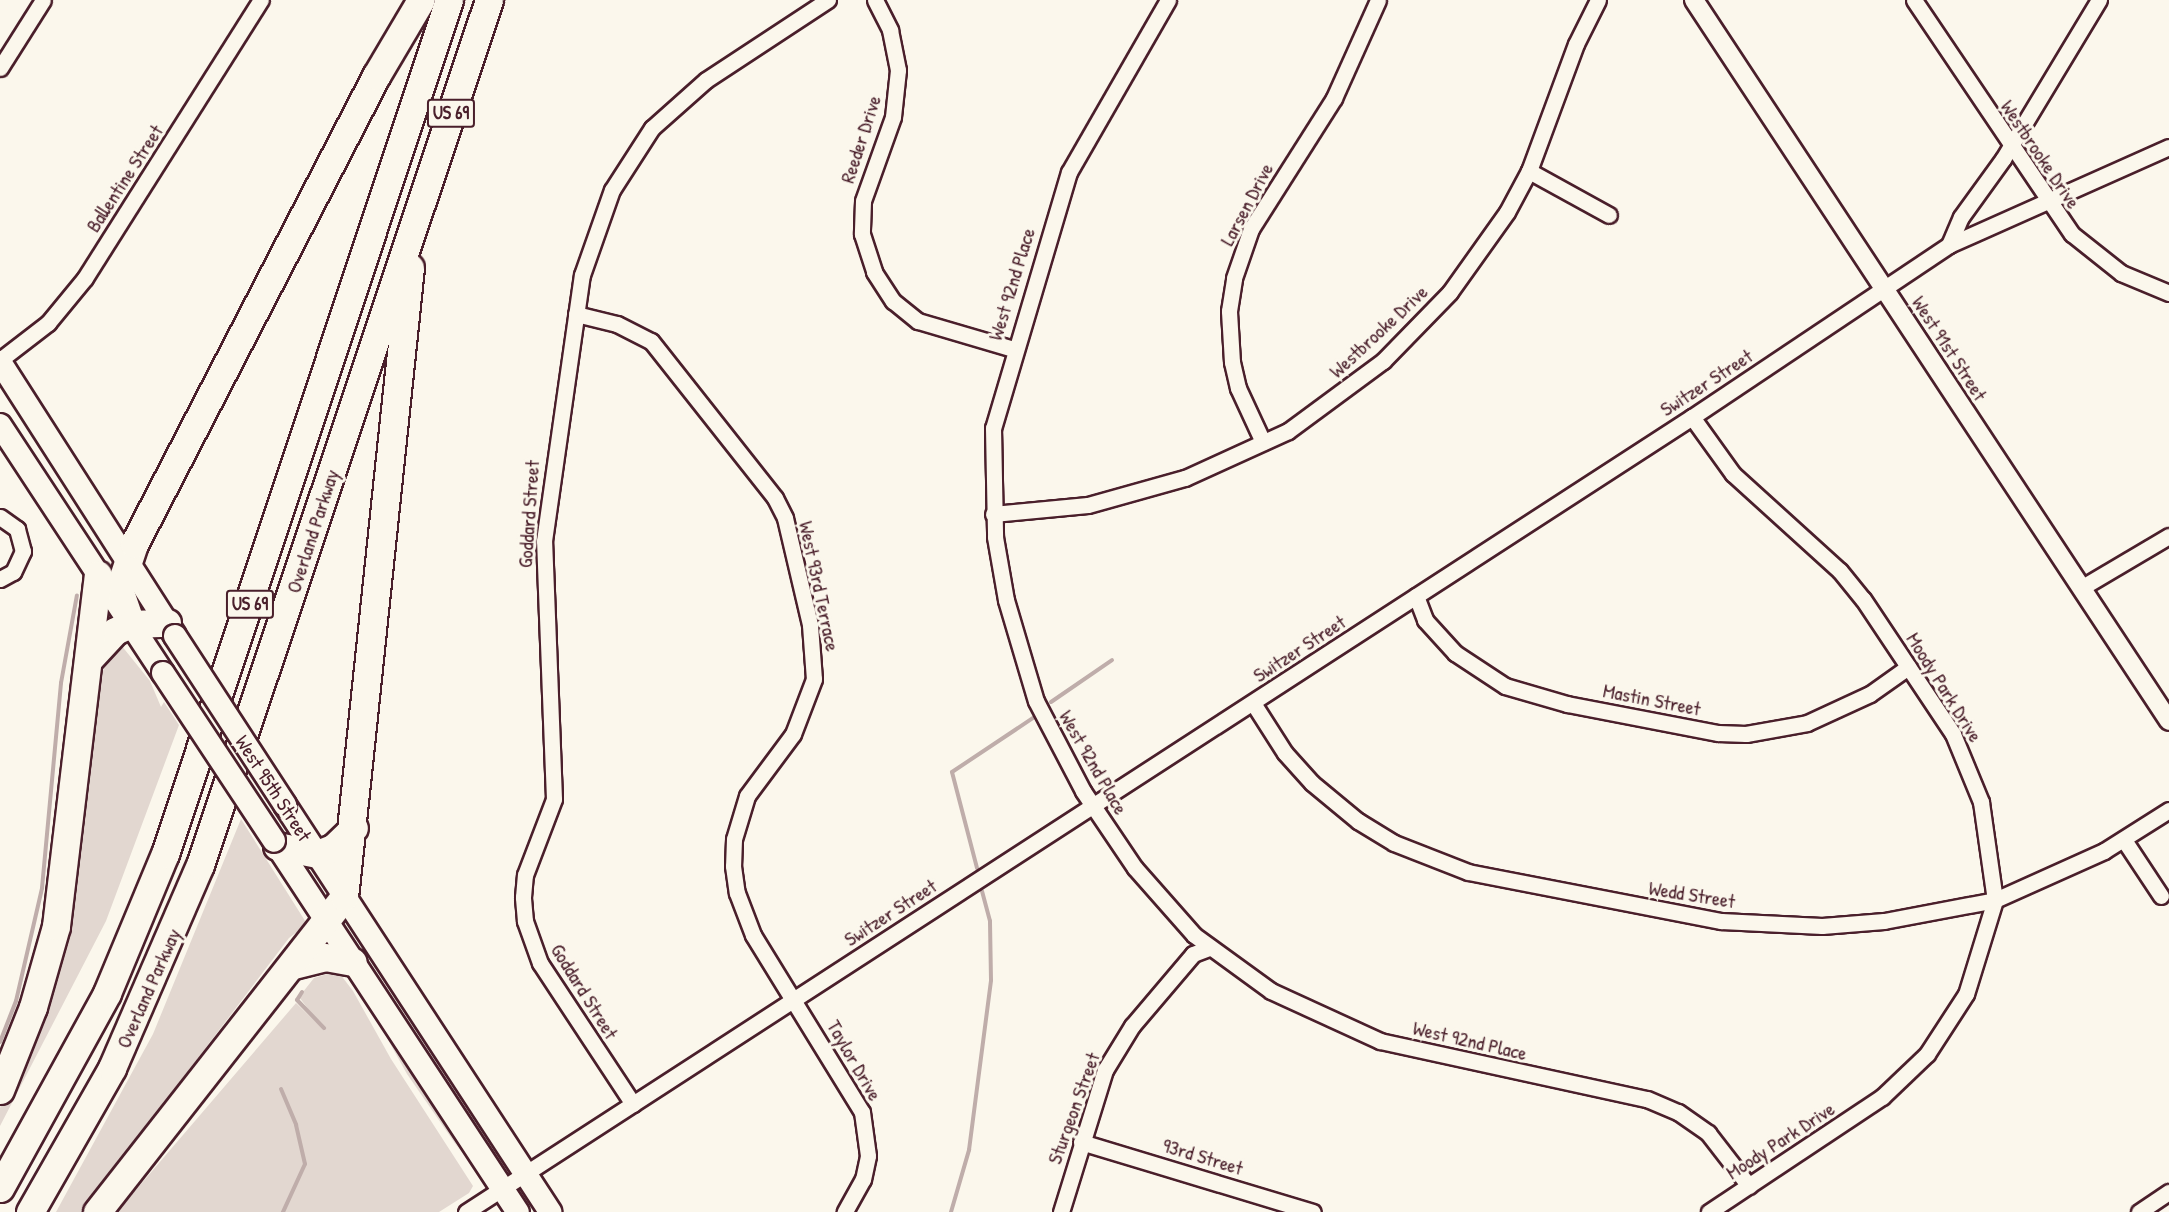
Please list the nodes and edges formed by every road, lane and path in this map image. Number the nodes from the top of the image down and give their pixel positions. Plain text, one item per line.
1 (43, 0) edge
2 (261, 0) edge
3 (421, 0) edge
4 (450, 0) edge
5 (489, 0) edge
6 (828, 0) edge
7 (875, 0) edge
8 (1168, 0) edge
9 (1378, 0) edge
10 (1598, 0) edge
11 (1694, 0) edge
12 (1914, 0) edge
13 (2099, 0) edge
14 (0, 68) edge
15 (2010, 146) junction
16 (2169, 147) edge
17 (1529, 171) junction
18 (2047, 202) junction
19 (1610, 215) dead end
20 (412, 226) junction
21 (1949, 245) junction
22 (1885, 289) junction
23 (2169, 293) edge
24 (576, 314) junction
25 (1012, 350) junction
26 (0, 361) edge
27 (1692, 417) junction
28 (0, 425) edge
29 (1263, 442) junction
30 (993, 514) junction
31 (0, 517) edge
32 (2169, 536) edge
33 (127, 559) junction
34 (98, 574) junction
35 (0, 579) edge
36 (2081, 588) junction
37 (1416, 596) junction
38 (131, 624) junction
39 (171, 629) junction
40 (92, 657) junction
41 (1908, 668) junction
42 (1253, 703) junction
43 (2169, 721) edge
44 (1093, 805) junction
45 (2169, 810) edge
46 (354, 828) junction
47 (2124, 840) junction
48 (276, 843) junction
49 (317, 854) junction
50 (2161, 896) dead end
51 (344, 897) junction
52 (1995, 900) junction
53 (327, 924) junction
54 (1209, 948) junction
55 (353, 962) junction
56 (294, 965) junction
57 (795, 999) junction
58 (0, 1090) edge
59 (633, 1104) junction
60 (1082, 1142) junction
61 (525, 1173) junction
62 (1749, 1186) junction
63 (0, 1188) edge
64 (502, 1188) junction
65 (2169, 1192) edge
66 (30, 1212) edge
67 (97, 1212) edge
68 (466, 1212) edge
69 (519, 1212) edge
70 (550, 1212) edge
71 (845, 1212) edge
72 (1061, 1212) edge
73 (1313, 1212) edge
74 (1709, 1212) edge
75 (2139, 1212) edge

1 - 14 street
2 - 26 street, Ballentine Street
3 - 33 highway
4 - 63 highway, Overland Parkway / US 69
5 - 20 highway, Overland Parkway / US 69
6 - 24 street, Goddard Street
7 - 25 street, Reeder Drive
8 - 25 street, West 92nd Place
9 - 29 street, Larsen Drive
10 - 17 street, Westbrooke Drive
11 - 22 street, West 91st Street
12 - 15 street, Westbrooke Drive
13 - 15 street
15 - 18 street, Westbrooke Drive
15 - 21 street
16 - 18 street, Switzer Street
17 - 19 street
17 - 29 street, Westbrooke Drive
18 - 21 street, Switzer Street
18 - 23 street, Westbrooke Drive
20 - 46 highway
20 - 66 highway, Overland Parkway / US 69
21 - 22 street, Switzer Street
22 - 27 street, Switzer Street
22 - 36 street, West 91st Street
24 - 57 street, West 93rd Terrace
24 - 59 street, Goddard Street
25 - 30 street, West 92nd Place
26 - 33 main road, West 95th Street
27 - 37 street, Switzer Street
27 - 41 street, Moody Park Drive
28 - 34 main road, West 95th Street
29 - 30 street, Westbrooke Drive
30 - 44 street, West 92nd Place
31 - 35 street
32 - 36 street
33 - 38 highway
33 - 39 main road, West 95th Street
34 - 38 main road, West 95th Street
34 - 40 highway
36 - 43 street, West 91st Street
37 - 41 street, Mastin Street
37 - 42 street, Switzer Street
38 - 39 highway
38 - 40 highway
38 - 48 main road, West 95th Street, bridge
39 - 49 main road, West 95th Street, bridge
40 - 58 highway
41 - 52 street, Moody Park Drive
42 - 44 street, Switzer Street
42 - 52 street, Wedd Street
44 - 54 street, West 92nd Place
44 - 57 street, Switzer Street
45 - 47 street, Wedd Street
46 - 49 highway
46 - 51 highway
47 - 50 street
47 - 52 street, Wedd Street
48 - 49 highway
48 - 53 main road, West 95th Street
49 - 51 main road, West 95th Street
51 - 53 highway
51 - 61 main road, West 95th Street
52 - 62 street, Moody Park Drive
53 - 55 main road, West 95th Street
53 - 56 highway
54 - 60 street, Sturgeon Street
54 - 62 street, West 92nd Place
55 - 56 highway
55 - 64 main road, West 95th Street
56 - 67 highway
57 - 59 street, Switzer Street
57 - 71 street, Taylor Drive
59 - 61 street, Switzer Street
60 - 72 street, Sturgeon Street
60 - 73 street, 93rd Street
61 - 64 street, Switzer Street
61 - 70 main road, West 95th Street
62 - 74 street, Moody Park Drive
64 - 68 street, Switzer Street
64 - 69 main road, West 95th Street
65 - 75 street

